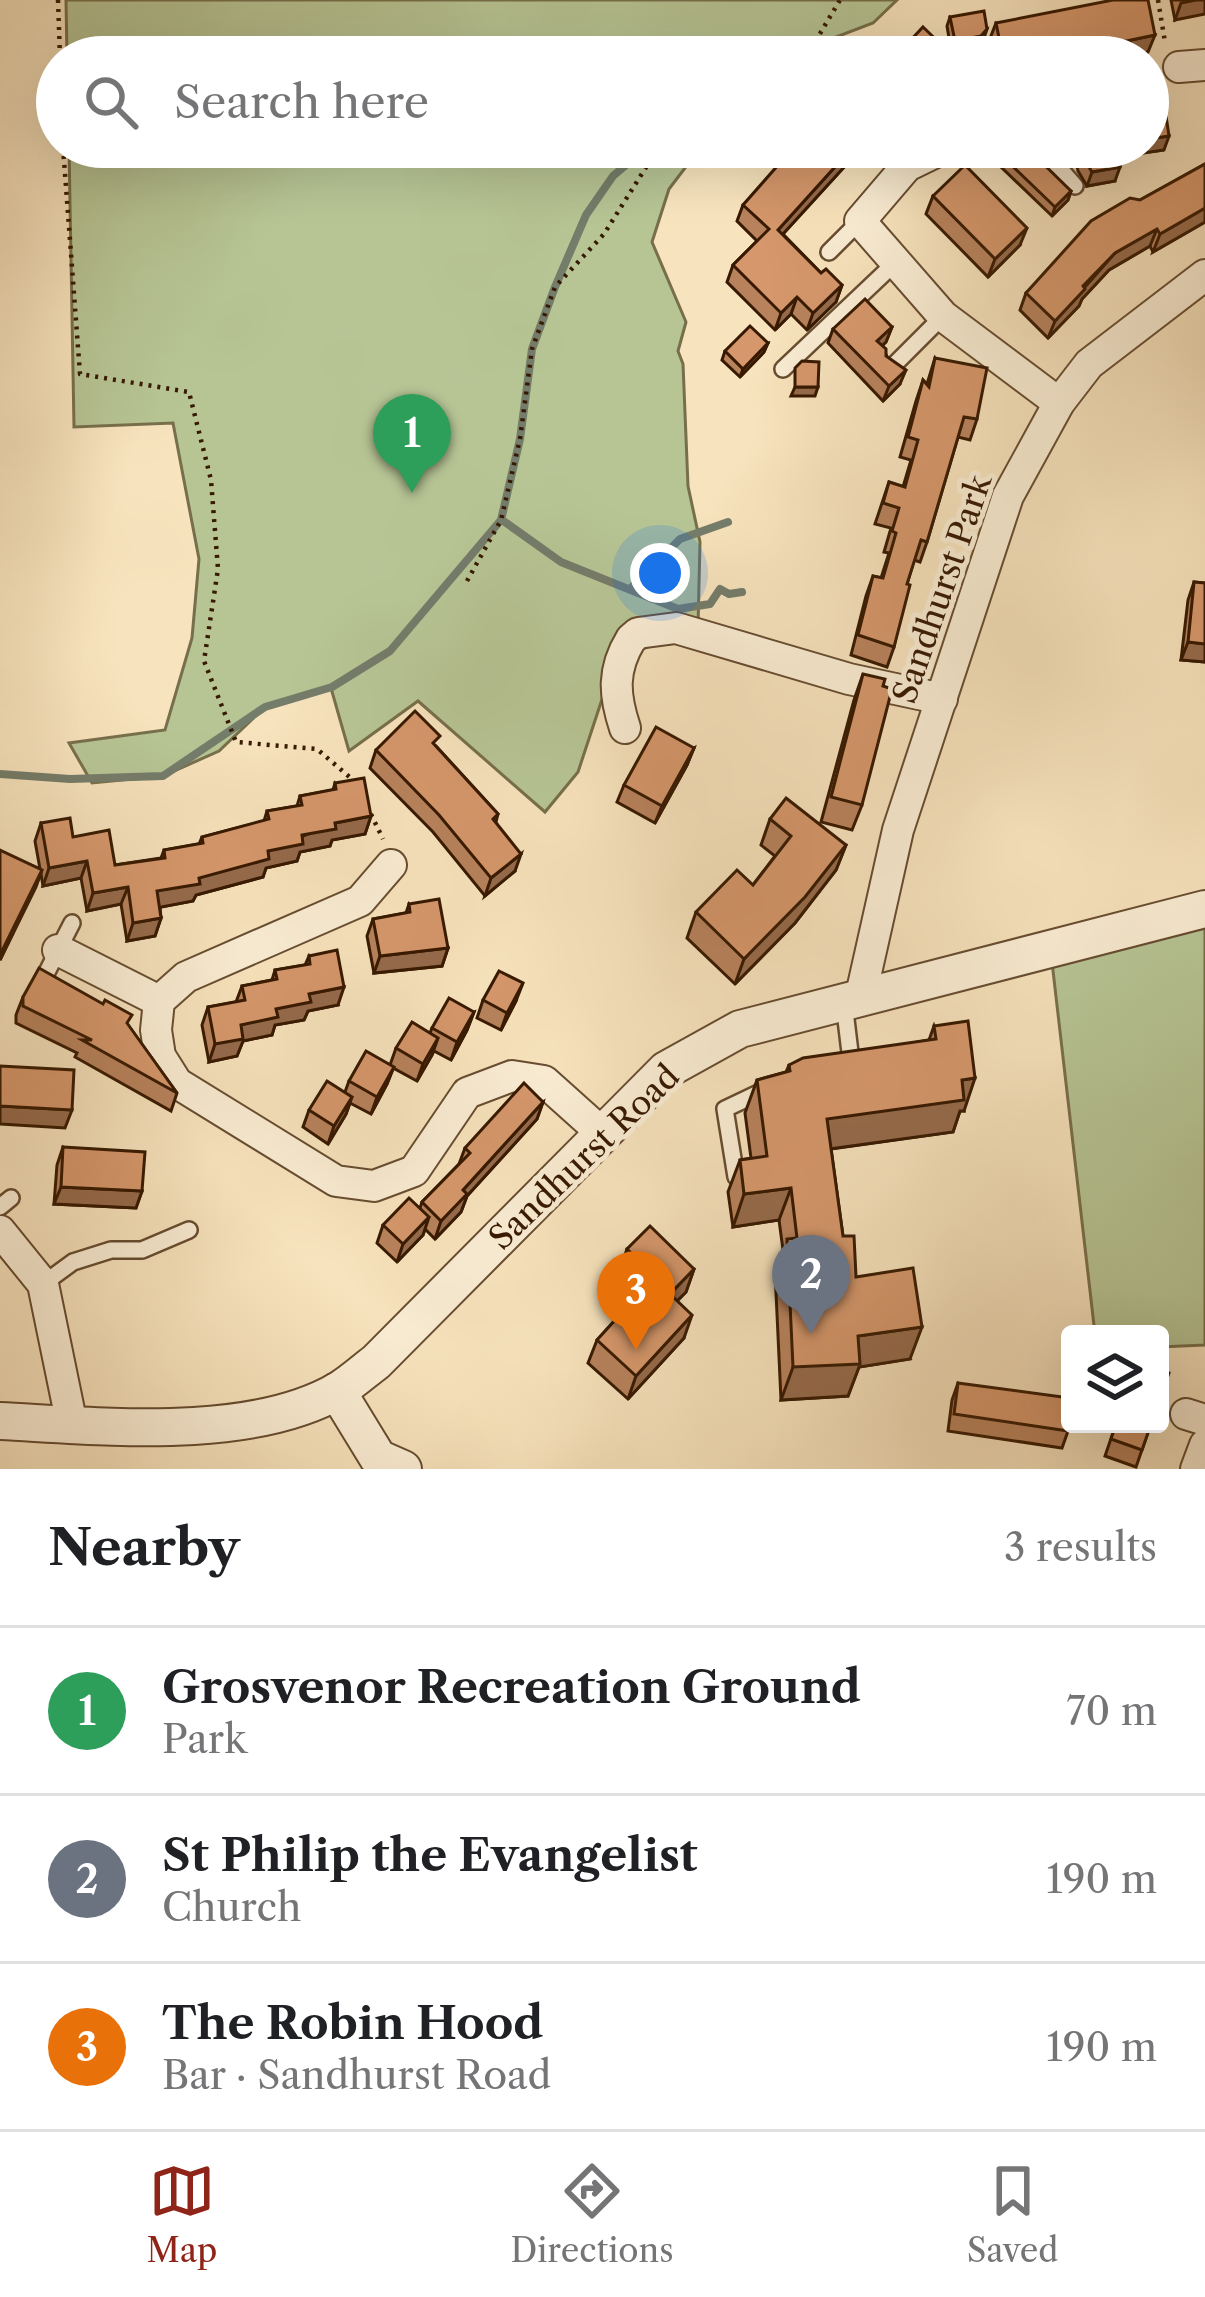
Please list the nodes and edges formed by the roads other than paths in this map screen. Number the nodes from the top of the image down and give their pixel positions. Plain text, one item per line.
1 (897, 168) edge
2 (1059, 168) edge
3 (1075, 186) dead end
4 (860, 221) junction
5 (829, 252) dead end
6 (897, 262) junction
7 (1205, 275) edge
8 (944, 316) junction
9 (892, 367) edge
10 (783, 369) dead end
11 (1059, 403) junction
12 (942, 699) junction
13 (626, 728) dead end
14 (391, 865) road end
15 (1205, 909) edge
16 (59, 948) dead end
17 (852, 998) junction
18 (160, 1001) junction
19 (831, 1073) edge
20 (788, 1079) edge
21 (602, 1132) junction
22 (736, 1177) edge
23 (189, 1230) dead end
24 (0, 1232) edge
25 (43, 1284) junction
26 (337, 1391) junction
27 (0, 1421) edge
28 (72, 1424) junction
29 (1205, 1445) edge
30 (403, 1469) edge
31 (1196, 1469) edge

1 - 4 street
2 - 3 lane
4 - 5 lane
4 - 6 street
6 - 8 street
6 - 10 lane
7 - 11 street, Sandhurst Park
8 - 9 lane
8 - 11 street
11 - 12 street, Sandhurst Park
12 - 13 street
12 - 17 street, Sandhurst Park
14 - 18 street
15 - 17 street, Sandhurst Road
16 - 18 street
17 - 19 lane
17 - 21 street, Sandhurst Road
18 - 21 street
20 - 22 lane
21 - 26 street, Sandhurst Road
23 - 25 lane
24 - 25 street
25 - 28 street
26 - 28 street, Sandhurst Road
26 - 30 street
27 - 28 street, Sandhurst Road
29 - 31 street

